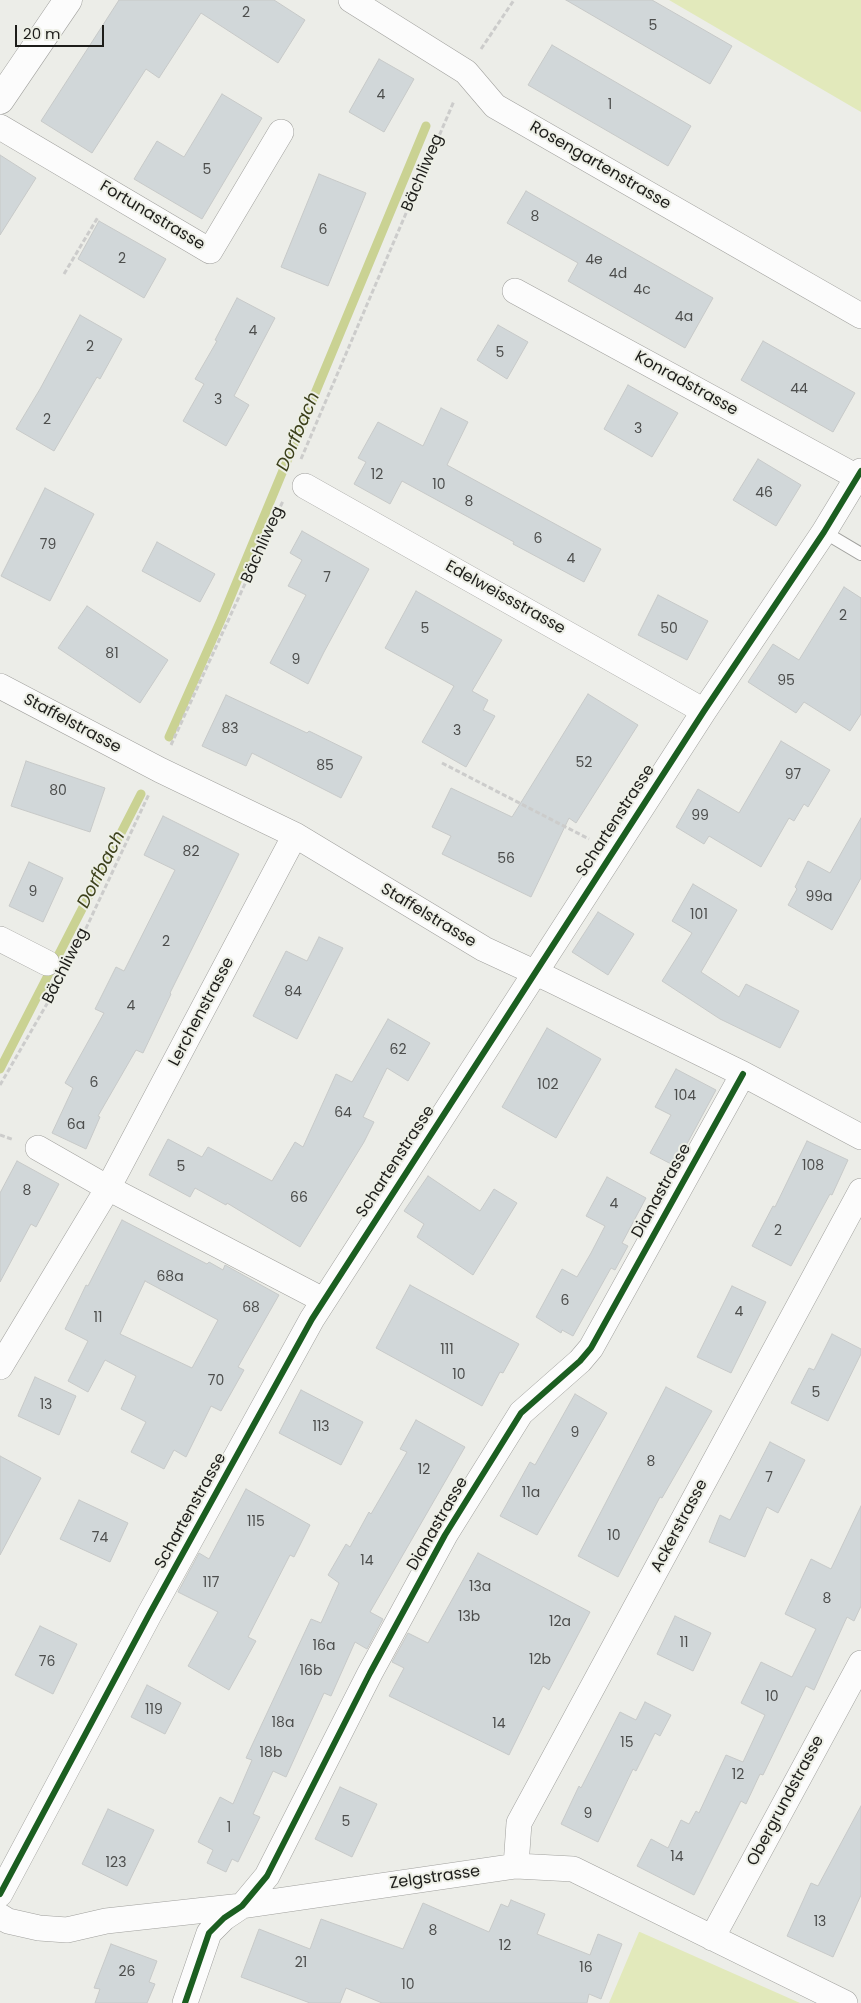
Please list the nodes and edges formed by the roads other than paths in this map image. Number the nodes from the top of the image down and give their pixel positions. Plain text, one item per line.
1 (68, 0) edge
2 (351, 0) edge
3 (0, 100) edge
4 (0, 127) edge
5 (281, 132) dead end
6 (515, 291) dead end
7 (861, 316) edge
8 (859, 474) edge
9 (295, 491) road end
10 (824, 532) junction
11 (861, 554) edge
12 (0, 686) edge
13 (704, 711) junction
14 (295, 836) junction
15 (0, 938) edge
16 (58, 963) road end
17 (535, 973) junction
18 (743, 1074) junction
19 (861, 1137) edge
20 (38, 1148) dead end
21 (108, 1188) junction
22 (861, 1191) edge
23 (323, 1300) junction
24 (0, 1366) edge
25 (861, 1663) edge
26 (516, 1866) junction
27 (0, 1894) edge
28 (242, 1906) junction
29 (0, 1916) edge
30 (712, 1938) junction
31 (185, 2003) edge
32 (845, 2003) edge

1 - 3 main road
2 - 7 street, Rosengartenstrasse
4 - 5 street, Fortunastrasse
6 - 8 street, Konradstrasse
8 - 10 street, Schartenstrasse
9 - 13 street, Edelweissstrasse
10 - 11 lane
10 - 13 street, Schartenstrasse
12 - 14 street, Staffelstrasse
13 - 17 street, Schartenstrasse
14 - 17 street, Staffelstrasse
14 - 21 street, Lerchenstrasse
15 - 16 street
17 - 18 street, Staffelstrasse
17 - 23 street, Schartenstrasse
18 - 19 street, Staffelstrasse
18 - 28 street, Dianastrasse
20 - 21 street
21 - 23 street
21 - 24 street, Lerchenstrasse
22 - 26 street, Ackerstrasse
23 - 27 street, Schartenstrasse
25 - 30 street, Obergrundstrasse
26 - 28 street, Zelgstrasse
26 - 30 street, Zelgstrasse
28 - 29 street, Zelgstrasse
28 - 31 street, Dianastrasse
30 - 32 street, Zelgstrasse

